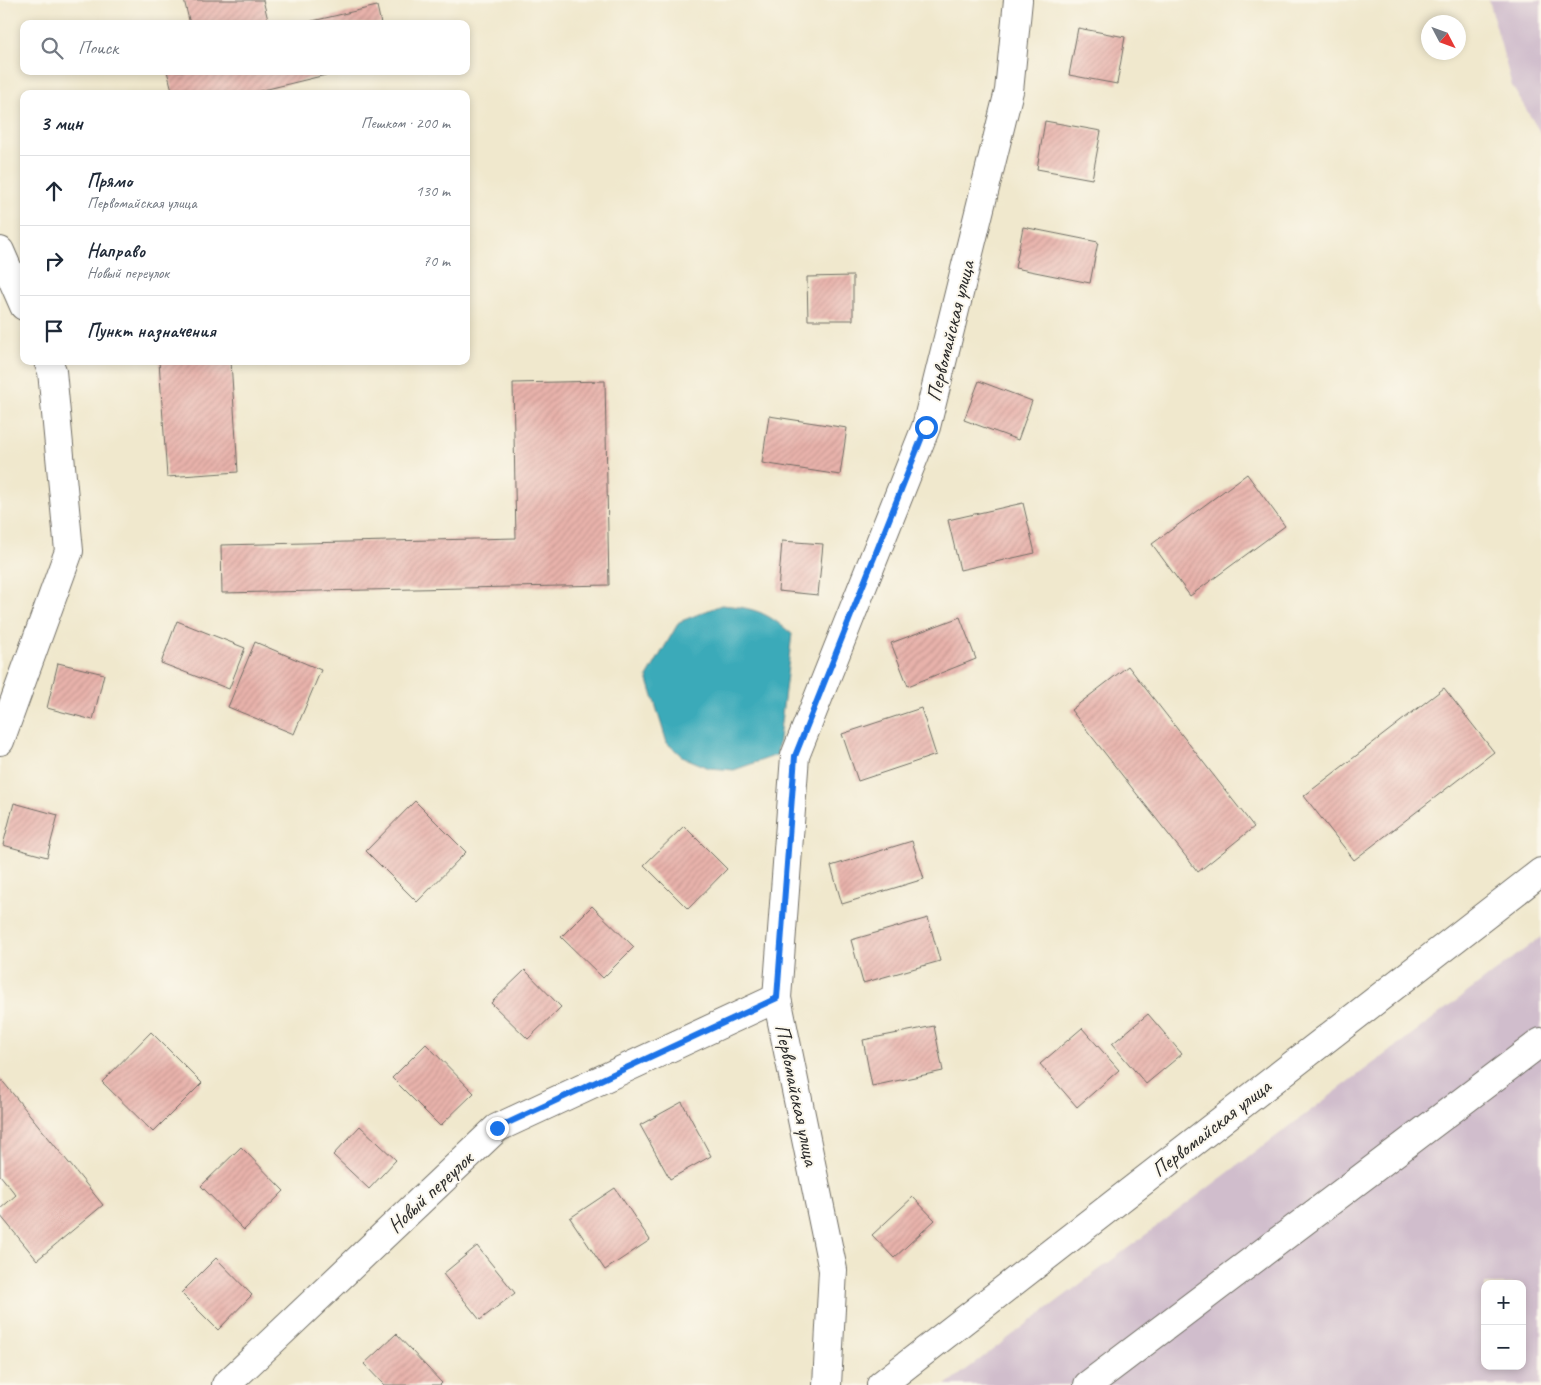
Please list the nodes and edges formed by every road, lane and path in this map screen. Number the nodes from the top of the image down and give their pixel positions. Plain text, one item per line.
1 (1018, 0) edge
2 (0, 251) edge
3 (20, 297) edge
4 (50, 365) edge
5 (0, 740) edge
6 (1541, 872) edge
7 (777, 998) junction
8 (1541, 1042) edge
9 (226, 1385) edge
10 (826, 1385) edge
11 (881, 1385) edge
12 (1088, 1385) edge

1 - 7 street, Первомайская улица
2 - 3 street
4 - 5 street
6 - 11 street, Первомайская улица
7 - 9 street, Новый переулок
7 - 10 street, Первомайская улица
8 - 12 street

